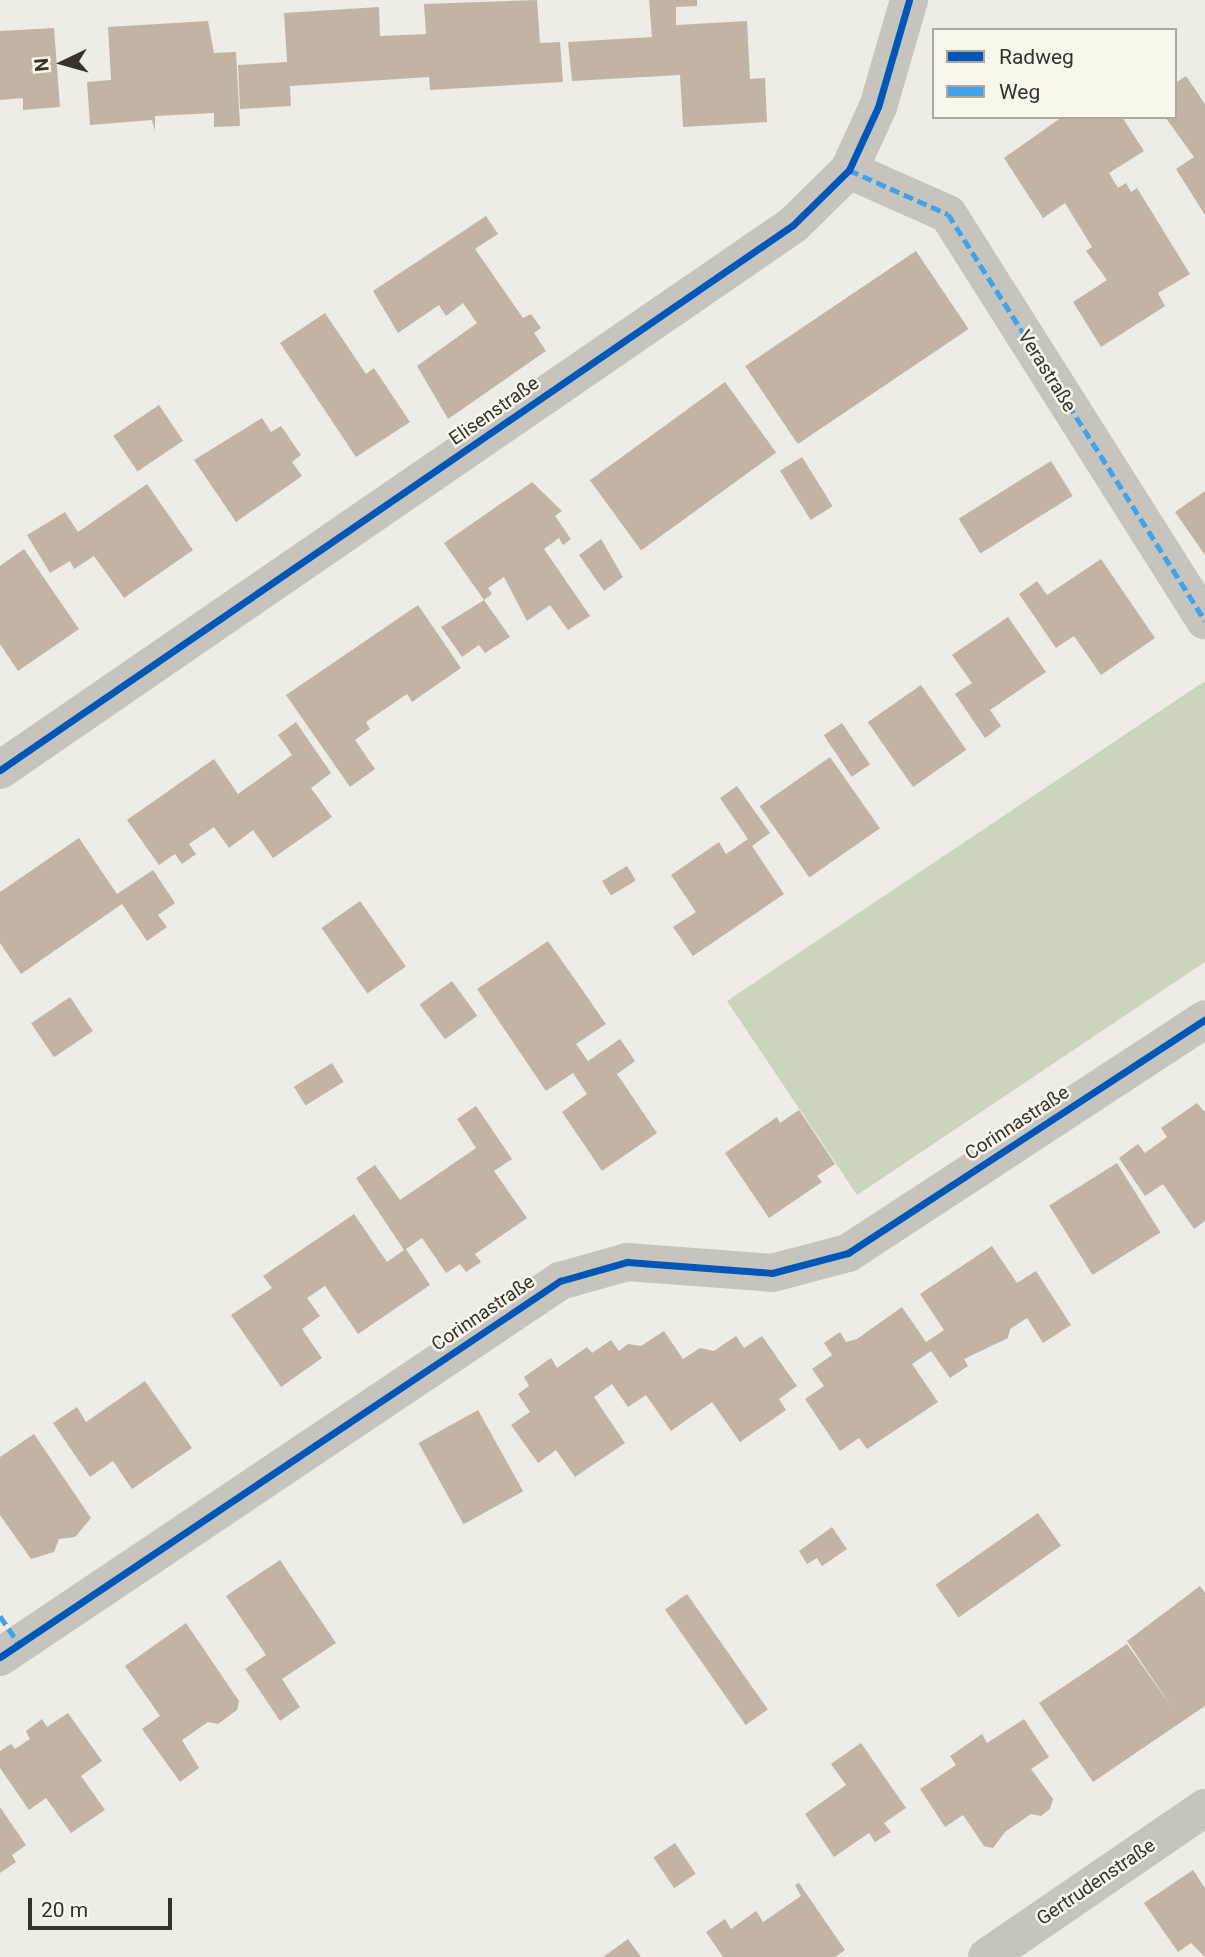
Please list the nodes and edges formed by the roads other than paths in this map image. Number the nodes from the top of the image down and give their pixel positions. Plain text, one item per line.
1 (909, 0) edge
2 (849, 170) junction
3 (1205, 620) edge
4 (0, 770) edge
5 (1205, 1019) edge
6 (0, 1657) edge
7 (1205, 1808) edge
8 (987, 1957) edge

1 - 2 street, Elisenstraße
2 - 3 street, Verastraße
2 - 4 street, Elisenstraße
5 - 6 street, Corinnastraße
7 - 8 street, Gertrudenstraße

